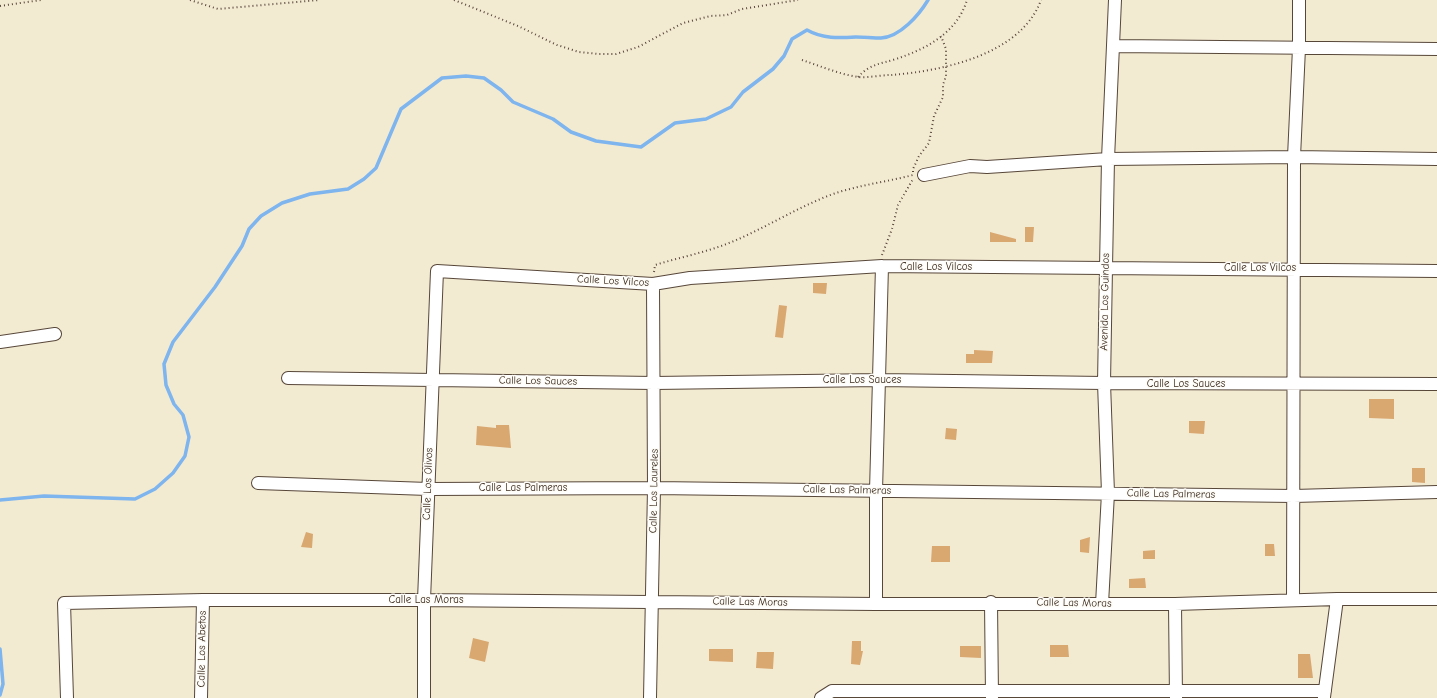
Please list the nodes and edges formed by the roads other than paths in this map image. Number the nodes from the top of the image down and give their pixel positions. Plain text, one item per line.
1 (1115, 0) edge
2 (1299, 0) edge
3 (1114, 46) junction
4 (1299, 48) junction
5 (1437, 49) edge
6 (1294, 157) junction
7 (1108, 159) junction
8 (1437, 159) edge
9 (919, 175) road end
10 (882, 266) junction
11 (1106, 268) junction
12 (1294, 268) junction
13 (437, 271) joint
14 (1437, 271) edge
15 (653, 284) junction
16 (55, 334) dead end
17 (0, 342) edge
18 (288, 378) dead end
19 (432, 380) junction
20 (879, 380) junction
21 (654, 383) junction
22 (1104, 383) junction
23 (1294, 384) junction
24 (1437, 384) edge
25 (258, 483) dead end
26 (428, 488) junction
27 (654, 488) junction
28 (876, 491) junction
29 (1437, 492) edge
30 (1108, 493) junction
31 (1294, 496) junction
32 (1337, 599) junction
33 (1437, 599) edge
34 (203, 600) junction
35 (424, 600) junction
36 (1293, 600) junction
37 (652, 602) junction
38 (991, 602) junction
39 (876, 604) junction
40 (1102, 604) junction
41 (1175, 604) junction
42 (992, 694) edge
43 (1176, 694) edge
44 (1325, 694) edge
45 (67, 698) edge
46 (201, 698) edge
47 (424, 698) edge
48 (650, 698) edge
49 (821, 698) edge

1 - 3 street, Avenida Los Guindos
2 - 4 street
3 - 4 street
3 - 7 street, Avenida Los Guindos
4 - 5 street
4 - 6 street
6 - 7 street
6 - 8 street
6 - 12 street
7 - 9 street
7 - 11 street, Avenida Los Guindos
10 - 11 street, Calle Los Vilcos
10 - 15 street, Calle Los Vilcos
10 - 20 street
11 - 12 street, Calle Los Vilcos
11 - 22 street, Avenida Los Guindos
12 - 14 street, Calle Los Vilcos
12 - 23 street
13 - 15 street, Calle Los Vilcos
13 - 19 street, Calle Los Olivos
15 - 21 street, Calle Los Laureles
16 - 17 street
18 - 19 street, Calle Los Sauces
19 - 21 street, Calle Los Sauces
19 - 26 street, Calle Los Olivos
20 - 21 street, Calle Los Sauces
20 - 22 street, Calle Los Sauces
20 - 28 street
21 - 27 street, Calle Los Laureles
22 - 23 street, Calle Los Sauces
22 - 30 street, Avenida Los Guindos
23 - 24 street, Calle Los Sauces
23 - 31 street
25 - 26 street, Calle Las Palmeras
26 - 27 street, Calle Las Palmeras
26 - 35 street, Calle Los Olivos
27 - 28 street, Calle Las Palmeras
27 - 37 street, Calle Los Laureles
28 - 30 street, Calle Las Palmeras
28 - 39 street
29 - 31 street, Calle Las Palmeras
30 - 31 street, Calle Las Palmeras
30 - 40 street, Avenida Los Guindos
31 - 36 street
32 - 33 street, Calle Las Moras
32 - 36 street, Calle Las Moras
32 - 44 street
34 - 35 street, Calle Las Moras
34 - 45 street, Calle Las Moras
34 - 46 street, Calle Los Abetos
35 - 37 street, Calle Las Moras
35 - 47 street, Calle Los Olivos
36 - 41 street, Calle Las Moras
37 - 39 street, Calle Las Moras
37 - 48 street, Calle Los Laureles
38 - 39 street, Calle Las Moras
38 - 40 street, Calle Las Moras
38 - 42 street
40 - 41 street, Calle Las Moras
41 - 43 street
42 - 43 street
42 - 49 street
43 - 44 street

